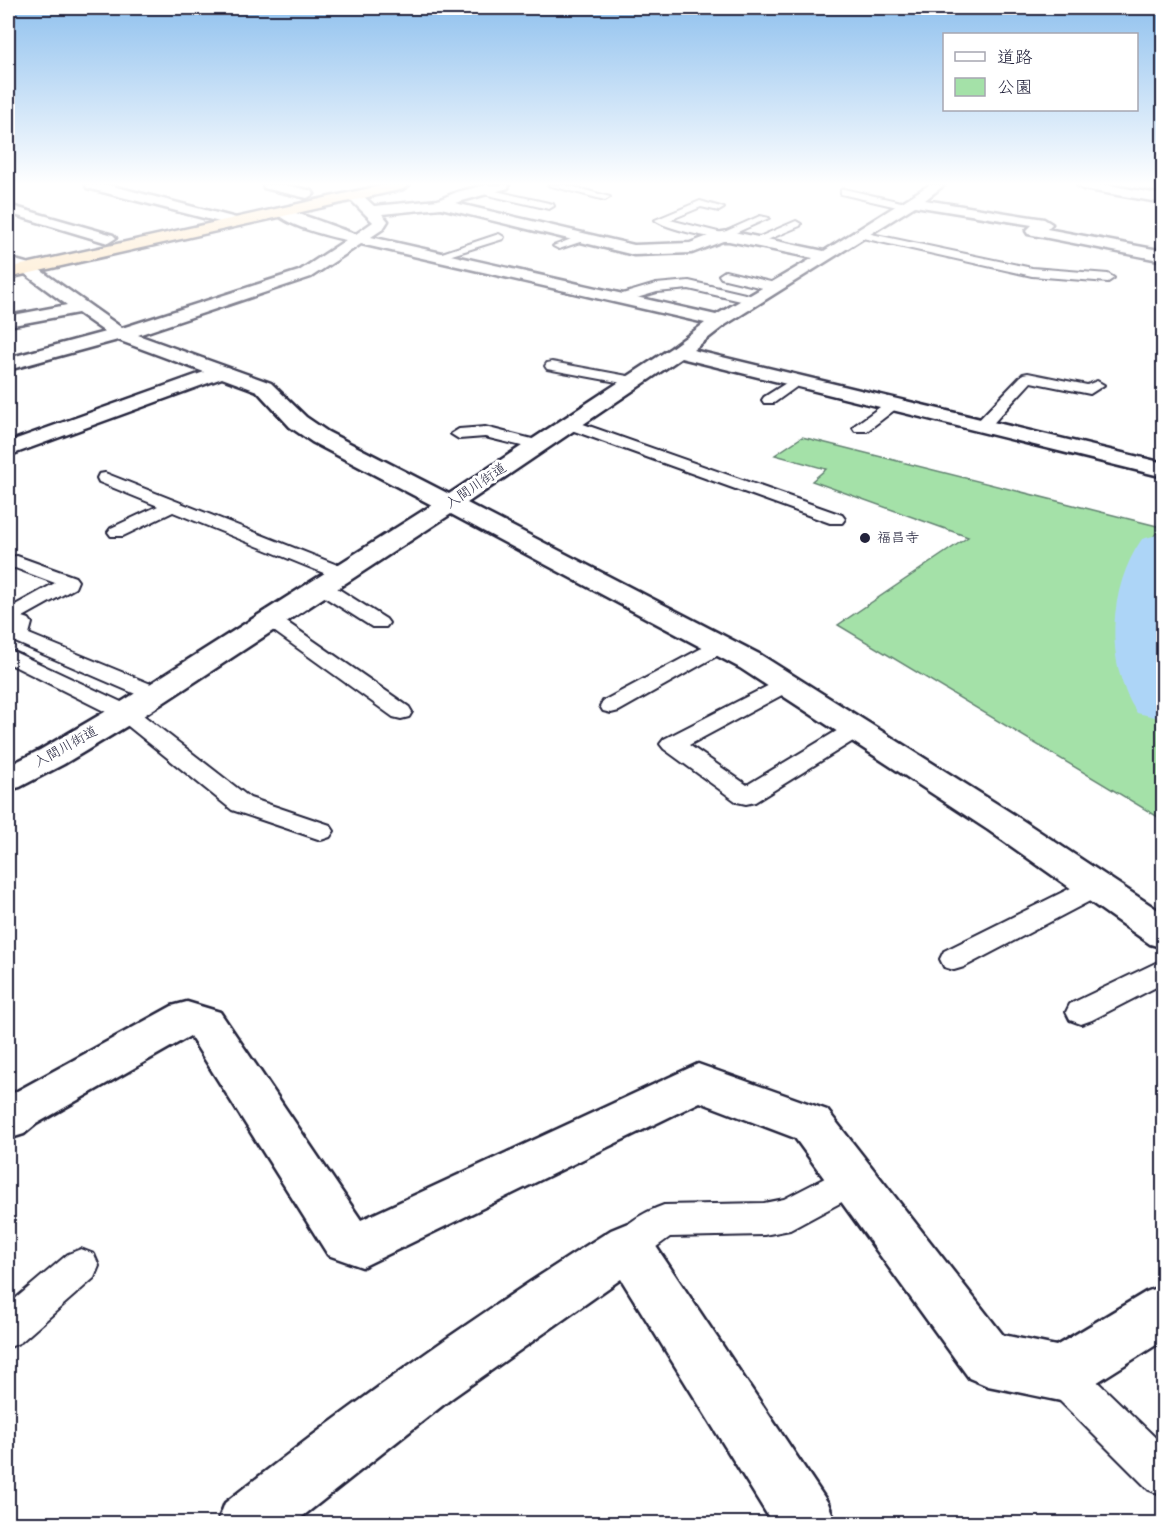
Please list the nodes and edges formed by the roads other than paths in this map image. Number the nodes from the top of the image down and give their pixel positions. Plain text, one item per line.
1 (62, 256) edge
2 (332, 256) edge
3 (440, 256) edge
4 (826, 256) edge
5 (961, 256) edge
6 (13, 267) edge
7 (725, 274) dead end
8 (1108, 278) dead end
9 (775, 287) junction
10 (623, 298) junction
11 (754, 300) junction
12 (82, 307) junction
13 (8, 321) edge
14 (719, 321) junction
15 (119, 334) junction
16 (678, 352) junction
17 (8, 364) edge
18 (552, 366) dead end
19 (224, 371) junction
20 (633, 381) junction
21 (794, 382) junction
22 (1096, 385) dead end
23 (769, 400) dead end
24 (892, 405) junction
25 (569, 424) junction
26 (981, 427) junction
27 (861, 428) dead end
28 (459, 434) dead end
29 (538, 445) junction
30 (8, 448) edge
31 (1164, 470) edge
32 (105, 478) dead end
33 (450, 504) junction
34 (173, 505) junction
35 (836, 519) dead end
36 (117, 532) dead end
37 (8, 564) edge
38 (343, 574) junction
39 (322, 587) junction
40 (15, 620) edge
41 (271, 620) junction
42 (379, 622) dead end
43 (722, 645) junction
44 (8, 655) edge
45 (787, 682) junction
46 (155, 694) junction
47 (611, 706) dead end
48 (401, 712) dead end
49 (126, 713) junction
50 (858, 728) junction
51 (8, 779) edge
52 (321, 831) dead end
53 (1097, 885) junction
54 (1164, 934) edge
55 (954, 959) dead end
56 (1164, 970) edge
57 (1081, 1012) dead end
58 (8, 1120) edge
59 (852, 1179) junction
60 (628, 1245) junction
61 (81, 1266) dead end
62 (1164, 1310) edge
63 (8, 1329) edge
64 (1061, 1374) junction
65 (1164, 1474) edge
66 (246, 1524) edge
67 (807, 1524) edge

1 - 6 highway
2 - 15 street
3 - 10 street
4 - 9 street, 入間川街道
5 - 8 lane
6 - 12 street
7 - 9 lane
9 - 11 street, 入間川街道
10 - 11 lane
10 - 14 street
11 - 14 street, 入間川街道
12 - 13 street
12 - 15 street
14 - 16 street, 入間川街道
15 - 17 street
15 - 19 street
16 - 20 street, 入間川街道
16 - 21 street
18 - 20 lane
19 - 30 street
19 - 33 street
20 - 25 street, 入間川街道
21 - 23 lane
21 - 24 street
22 - 26 lane
24 - 26 street
24 - 27 lane
25 - 29 street, 入間川街道
25 - 35 lane
26 - 31 street
28 - 29 lane
29 - 33 street, 入間川街道
32 - 34 lane
33 - 38 street, 入間川街道
33 - 43 street
34 - 36 lane
34 - 38 lane
37 - 40 lane
38 - 39 street, 入間川街道
39 - 41 street, 入間川街道
39 - 42 lane
40 - 46 lane
41 - 46 street, 入間川街道
41 - 48 lane
43 - 45 street
43 - 47 lane
44 - 49 lane
45 - 50 street
45 - 50 lane
46 - 49 street, 入間川街道
49 - 51 street, 入間川街道
49 - 52 lane
50 - 53 street
53 - 54 street
53 - 55 lane
56 - 57 lane
58 - 59 street
59 - 60 lane
59 - 64 street
60 - 66 street
60 - 67 street
61 - 63 lane
62 - 64 street
64 - 65 lane

